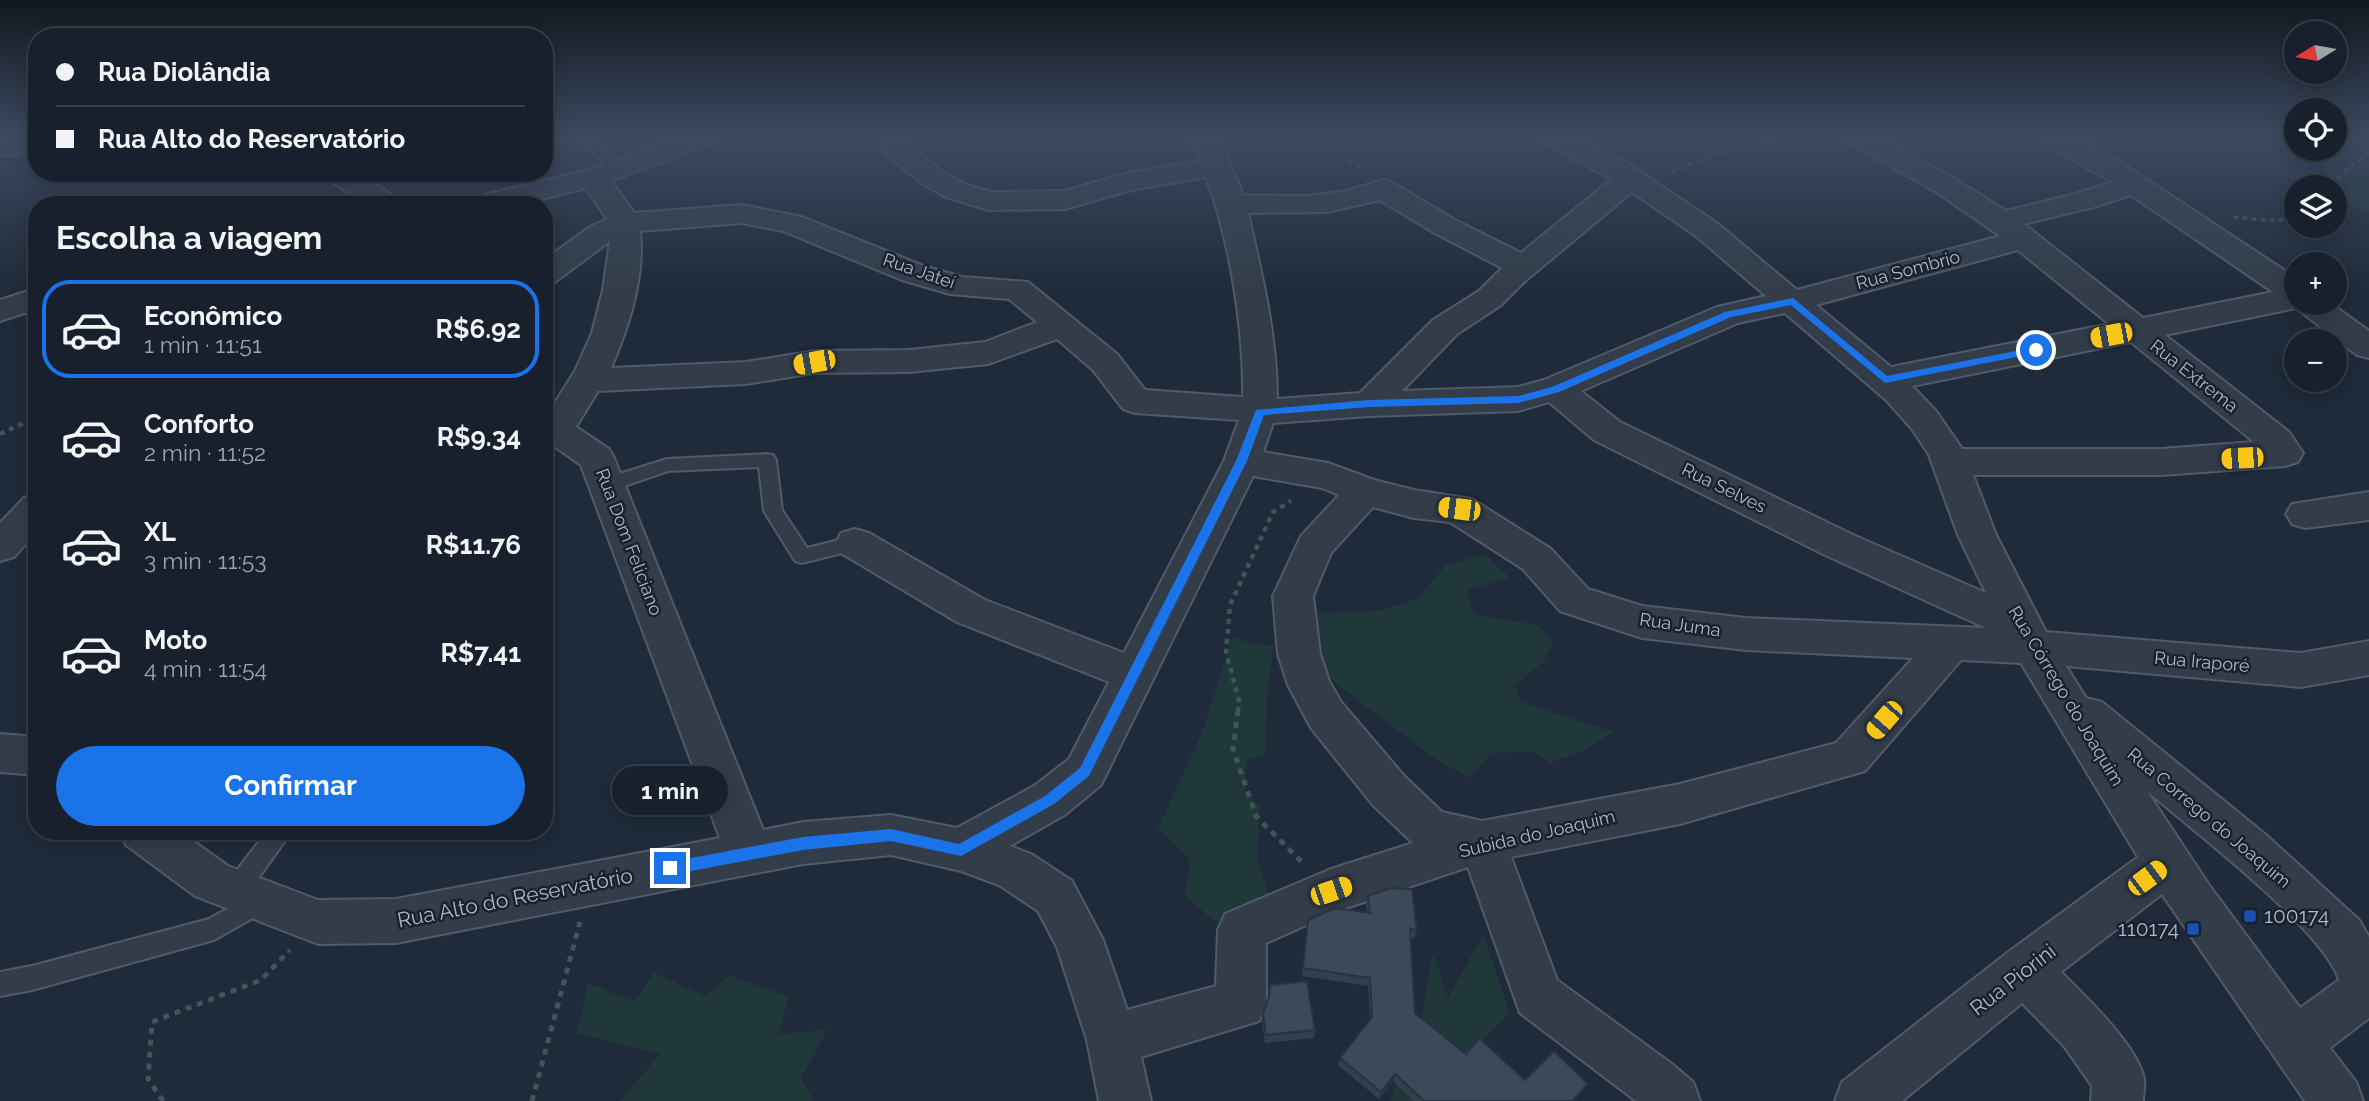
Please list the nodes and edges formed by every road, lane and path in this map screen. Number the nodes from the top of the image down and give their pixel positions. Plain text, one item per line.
1 (544, 188) edge
2 (611, 188) edge
3 (951, 188) edge
4 (1106, 188) edge
5 (1225, 188) edge
6 (1626, 188) edge
7 (1647, 188) edge
8 (1949, 188) edge
9 (2122, 188) edge
10 (2141, 188) edge
11 (514, 196) edge
12 (1231, 203) junction
13 (623, 223) junction
14 (2012, 230) junction
15 (1523, 266) junction
16 (553, 268) edge
17 (2284, 288) edge
18 (2284, 299) edge
19 (28, 301) edge
20 (1793, 301) junction
21 (0, 311) edge
22 (2325, 315) edge
23 (1060, 324) junction
24 (2136, 330) junction
25 (2369, 347) edge
26 (588, 380) junction
27 (1885, 380) junction
28 (1555, 389) junction
29 (1369, 404) junction
30 (1260, 411) junction
31 (28, 421) edge
32 (553, 430) edge
33 (0, 434) edge
34 (553, 436) edge
35 (1242, 461) junction
36 (1950, 462) junction
37 (1347, 483) junction
38 (607, 485) junction
39 (2369, 506) edge
40 (2305, 514) dead end
41 (28, 517) edge
42 (855, 543) joint
43 (0, 547) edge
44 (2028, 637) junction
45 (1952, 642) junction
46 (2369, 658) edge
47 (1134, 674) junction
48 (2059, 692) junction
49 (0, 753) edge
50 (28, 755) edge
51 (155, 840) edge
52 (276, 840) edge
53 (1482, 842) junction
54 (961, 850) junction
55 (750, 853) junction
56 (2168, 862) junction
57 (590, 884) junction
58 (1331, 891) junction
59 (249, 895) junction
60 (318, 922) junction
61 (2024, 970) junction
62 (0, 984) edge
63 (2368, 989) edge
64 (1112, 1040) junction
65 (2295, 1042) junction
66 (163, 1101) edge
67 (532, 1101) edge
68 (1125, 1101) edge
69 (1674, 1101) edge
70 (1861, 1101) edge
71 (2117, 1101) edge
72 (2337, 1101) edge

1 - 11 street
2 - 13 street, Rua Dom Feliciano
3 - 4 street
5 - 12 street
6 - 15 street
7 - 20 street, Rua Córrego do Joaquim
8 - 14 street, Rua Extrema
9 - 14 street, Rua Sombrio
10 - 17 street
12 - 15 street
12 - 30 street
13 - 16 street
13 - 23 street, Rua Jateí
13 - 26 street, Rua Dom Feliciano
14 - 20 street, Rua Sombrio
14 - 24 street, Rua Extrema
15 - 29 street
18 - 24 street
19 - 21 street
20 - 27 street, Rua Córrego do Joaquim
20 - 28 street, Rua Sombrio
22 - 25 street
23 - 26 street
23 - 30 street, Rua Jateí
24 - 27 street
24 - 36 street, Rua Extrema
26 - 32 street, Rua Dom Feliciano
27 - 36 street, Rua Córrego do Joaquim
28 - 29 street, Rua Jateí
28 - 44 street, Rua Selves
29 - 30 street, Rua Jateí
30 - 35 street
31 - 33 path
34 - 38 street, Rua Dom Feliciano
35 - 37 street, Rua Juma
35 - 47 street
36 - 44 street, Rua Córrego do Joaquim
37 - 45 street, Rua Juma
37 - 53 street
37 - 58 path
38 - 42 lane
38 - 55 street, Rua Dom Feliciano
39 - 40 street
41 - 43 street
42 - 47 street
44 - 45 street, Rua Juma
44 - 46 street, Rua Iraporé
44 - 48 street, Rua Córrego do Joaquim
45 - 53 street, Subida do Joaquim
47 - 54 street
48 - 56 street, Rua Córrego do Joaquim
48 - 63 street, Rua Corrego do Joaquim
49 - 50 street
51 - 59 street, Rua Alto do Reservatório
52 - 59 lane
53 - 58 street, Subida do Joaquim
53 - 69 street
54 - 55 street, Rua Alto do Reservatório
54 - 64 street, Rua Alto do Reservatório
55 - 57 street, Rua Alto do Reservatório
56 - 61 street, Rua Piorini
56 - 65 street, Rua Córrego do Joaquim
57 - 60 street, Rua Alto do Reservatório
57 - 67 path
58 - 64 street, Subida do Joaquim
59 - 60 street, Rua Alto do Reservatório
59 - 62 lane
60 - 66 path
61 - 70 street, Rua Piorini
61 - 71 street
63 - 65 street
64 - 68 street, Rua Alto do Reservatório
65 - 72 street, Rua Córrego do Joaquim

